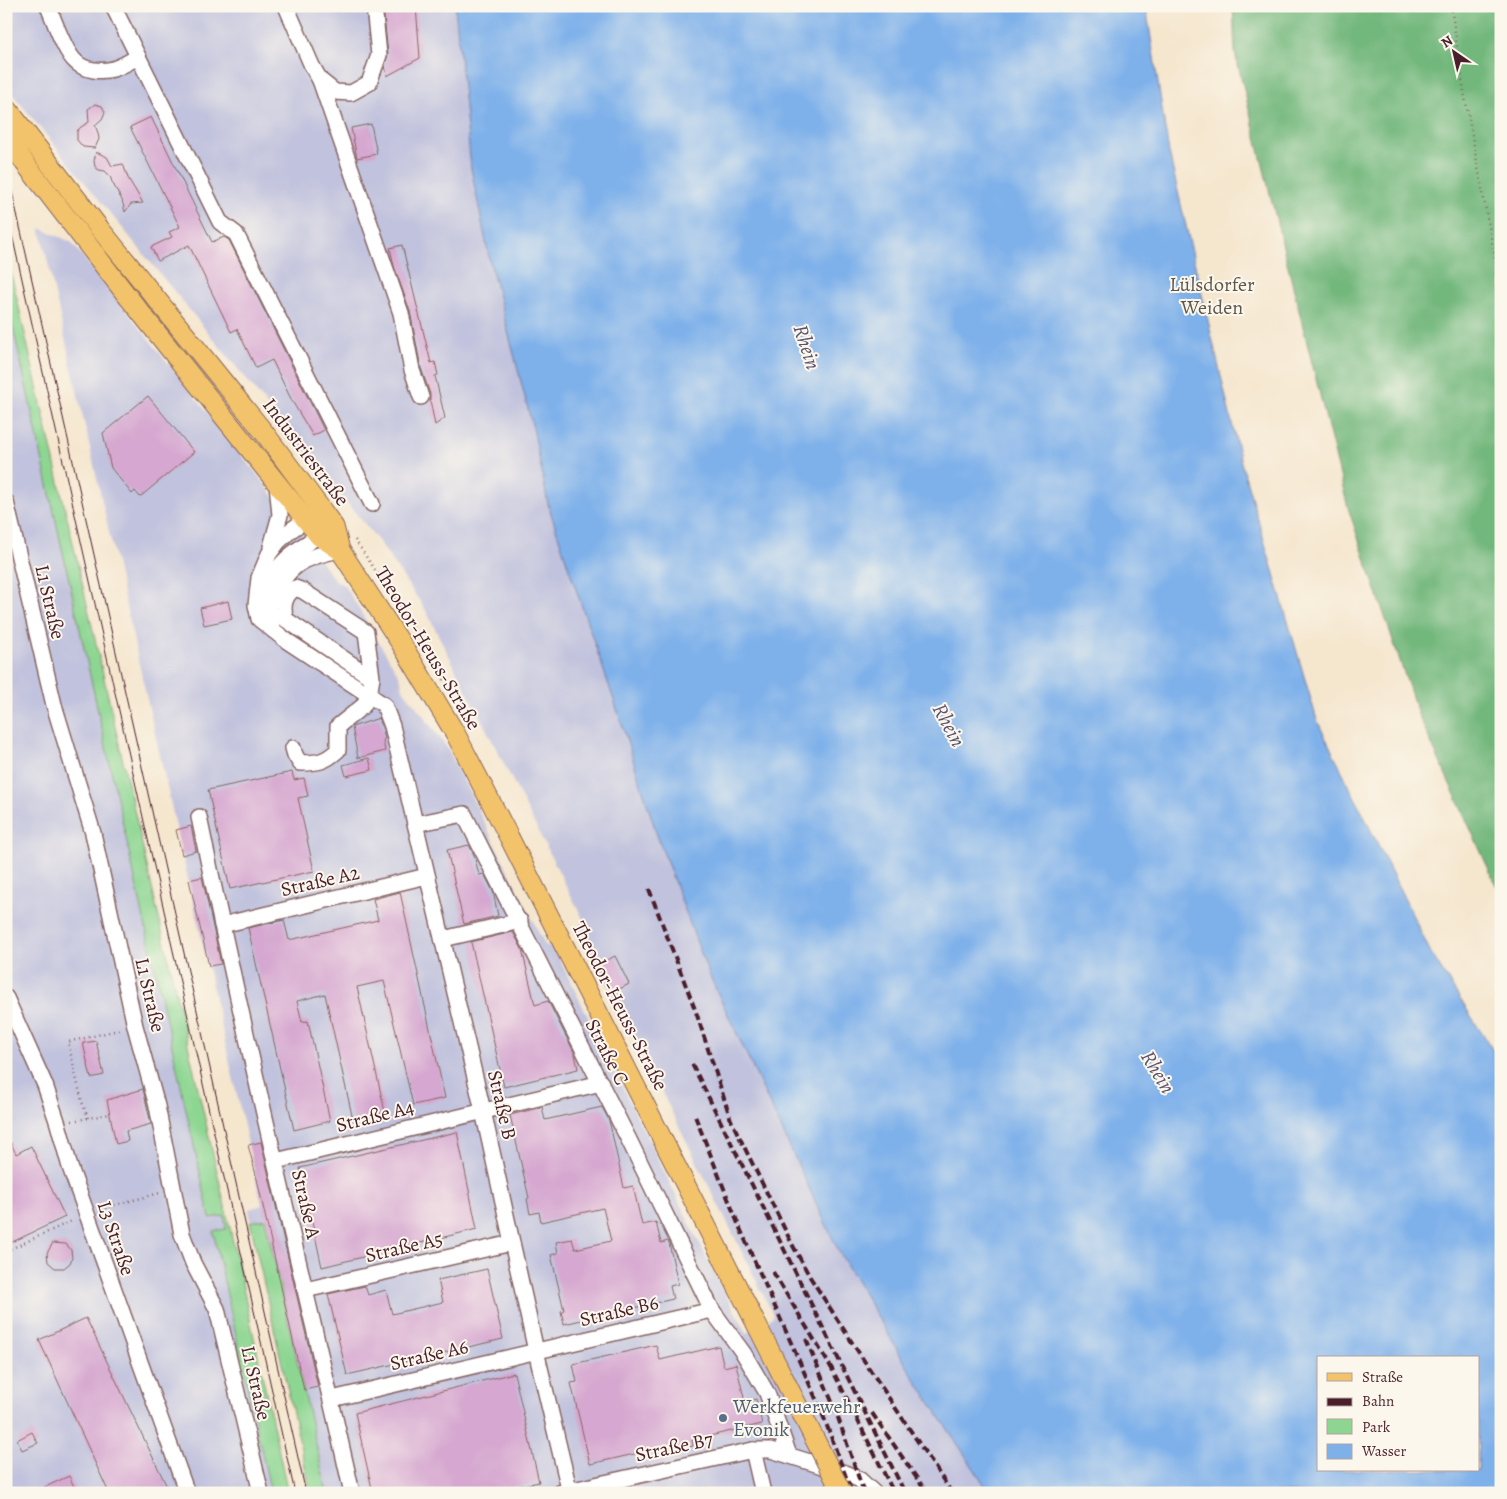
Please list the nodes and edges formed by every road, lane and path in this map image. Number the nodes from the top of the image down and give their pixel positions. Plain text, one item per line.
1 (48, 6) edge
2 (113, 6) edge
3 (286, 6) edge
4 (374, 6) edge
5 (1451, 6) edge
6 (138, 57) junction
7 (320, 80) junction
8 (6, 106) edge
9 (6, 134) edge
10 (1501, 291) edge
11 (421, 397) dead end
12 (277, 483) junction
13 (6, 502) edge
14 (372, 504) dead end
15 (322, 508) junction
16 (306, 520) junction
17 (326, 532) junction
18 (340, 550) junction
19 (270, 554) junction
20 (271, 610) junction
21 (273, 630) junction
22 (372, 678) junction
23 (369, 695) junction
24 (293, 748) dead end
25 (199, 817) dead end
26 (415, 824) junction
27 (426, 876) junction
28 (520, 922) junction
29 (222, 924) junction
30 (443, 940) junction
31 (8, 1005) edge
32 (135, 1026) junction
33 (600, 1083) junction
34 (483, 1111) junction
35 (110, 1114) dead end
36 (88, 1118) junction
37 (58, 1124) junction
38 (276, 1161) junction
39 (512, 1243) junction
40 (305, 1290) junction
41 (712, 1310) junction
42 (536, 1351) junction
43 (332, 1399) junction
44 (753, 1450) junction
45 (789, 1455) junction
46 (566, 1492) edge
47 (187, 1493) edge
48 (261, 1493) edge
49 (352, 1493) edge
50 (763, 1493) edge
51 (842, 1493) edge
52 (874, 1493) edge

1 - 6 lane
2 - 6 lane
3 - 7 lane
4 - 7 lane
5 - 10 path
6 - 14 lane
7 - 11 lane
8 - 15 main road, Industriestraße
9 - 12 main road, Industriestraße
12 - 16 main road, Industriestraße
12 - 19 lane
13 - 32 lane, L1 Straße
15 - 16 lane
15 - 17 main road, Industriestraße
16 - 17 main road, Industriestraße
16 - 19 lane
17 - 18 main road, Industriestraße
17 - 20 lane
18 - 20 lane
18 - 51 main road, Theodor-Heuss-Straße, bridge
19 - 21 lane, Straße B
20 - 21 lane
21 - 23 lane, Straße B
22 - 22 lane
22 - 23 lane
23 - 24 lane
23 - 26 lane, Straße B
25 - 29 lane, Straße A
26 - 27 lane, Straße B
26 - 28 lane, Straße C
27 - 29 lane, Straße A2
27 - 30 lane, Straße B
28 - 30 lane
28 - 33 lane, Straße C
29 - 38 lane, Straße A
30 - 34 lane, Straße B
31 - 37 lane, L3 Straße
32 - 36 path
32 - 48 lane, L1 Straße
33 - 34 lane, Straße A4
33 - 41 lane, Straße C
34 - 38 lane, Straße A4
34 - 39 lane, Straße B
35 - 36 path
36 - 37 path
37 - 47 lane, L3 Straße
38 - 40 lane, Straße A
39 - 40 lane, Straße A5
39 - 42 lane, Straße B
40 - 43 lane, Straße A
41 - 42 lane, Straße B6
41 - 45 lane, Straße C
42 - 43 lane, Straße A6
42 - 46 lane, Straße B
43 - 49 lane, Straße A
44 - 45 lane, Straße B7
44 - 46 lane, Straße B7
44 - 50 lane
45 - 52 lane, Straße B7

